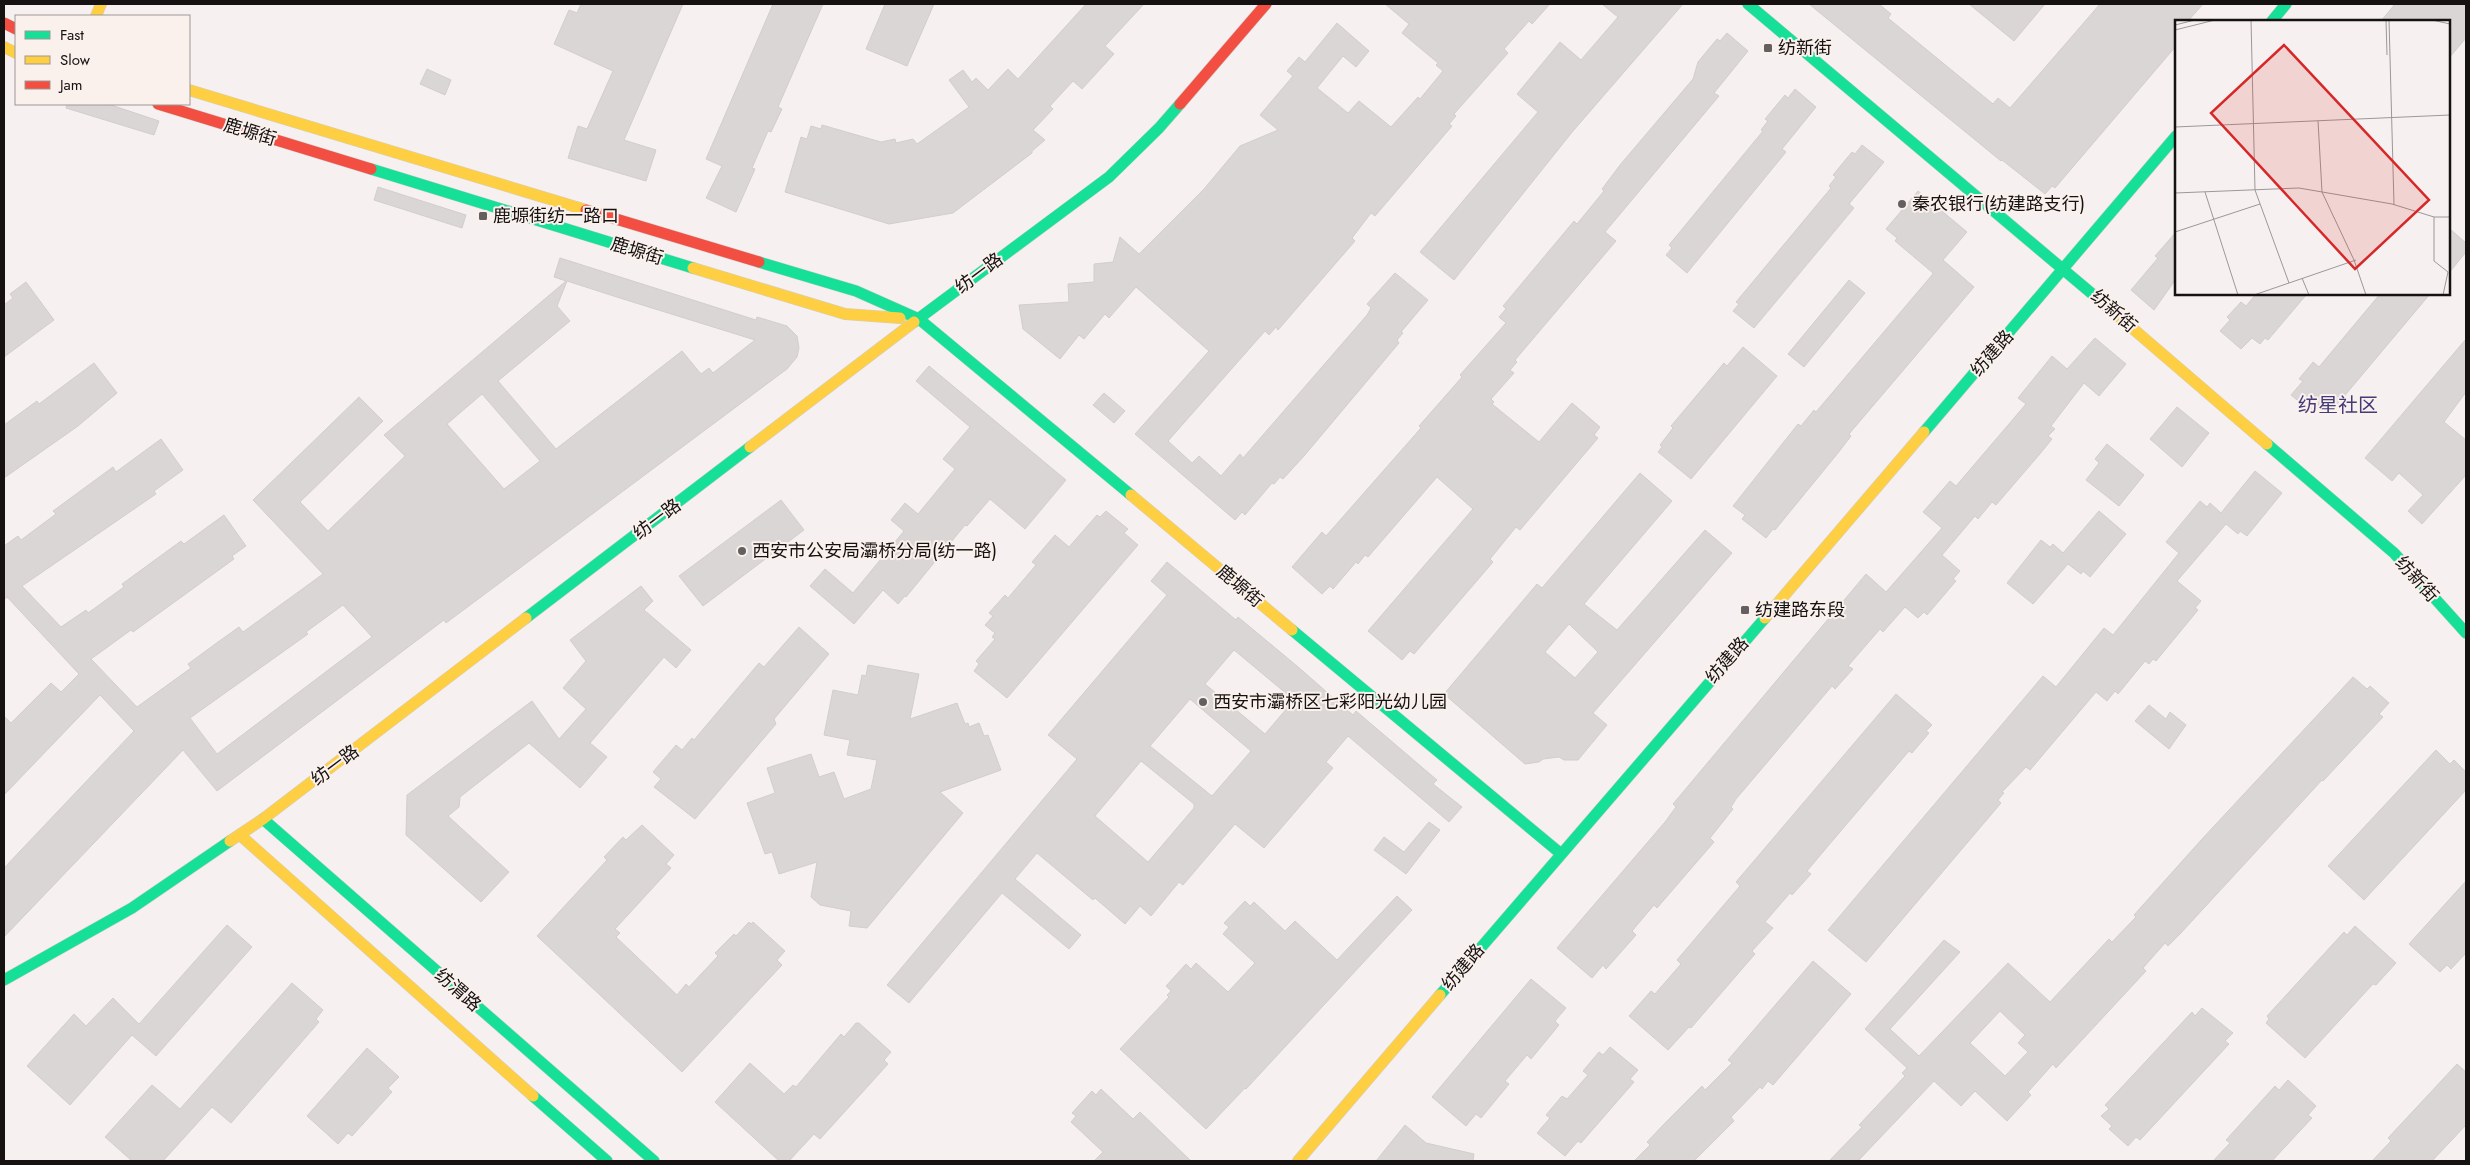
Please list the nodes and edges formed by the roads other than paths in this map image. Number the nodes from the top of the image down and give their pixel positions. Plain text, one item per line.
1 (1266, 4) edge
2 (1748, 4) edge
3 (2286, 4) edge
4 (2273, 20) edge
5 (190, 90) edge
6 (161, 105) edge
7 (2175, 137) edge
8 (2064, 269) junction
9 (919, 319) junction
10 (2466, 633) edge
11 (263, 819) junction
12 (240, 835) junction
13 (1560, 853) junction
14 (4, 980) edge
15 (607, 1161) edge
16 (654, 1161) edge
17 (1298, 1161) edge

1 - 9 street, 纺一路
2 - 8 street, 纺新街
3 - 4 street
5 - 9 street, 鹿塬街
6 - 9 street, 鹿塬街
7 - 8 street, 纺建路
8 - 10 street, 纺新街
8 - 13 street, 纺建路
9 - 11 street, 纺一路
9 - 13 street, 鹿塬街
11 - 12 street, 纺一路
11 - 16 street, 纺渭路
12 - 14 street, 纺一路
12 - 15 street, 纺渭路
13 - 17 street, 纺建路

